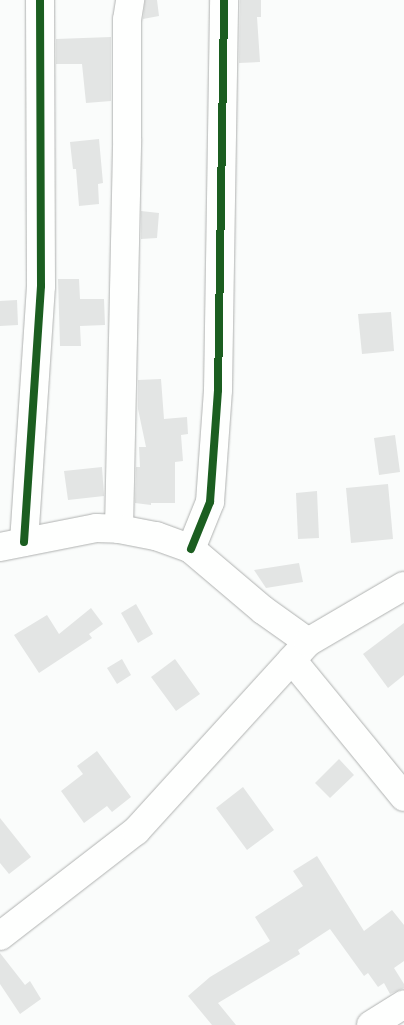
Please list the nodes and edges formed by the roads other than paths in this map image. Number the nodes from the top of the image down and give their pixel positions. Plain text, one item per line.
1 (40, 0) edge
2 (130, 0) edge
3 (224, 0) edge
4 (119, 529) junction
5 (12, 544) edge
6 (191, 549) junction
7 (404, 586) edge
8 (300, 651) junction
9 (404, 798) edge
10 (0, 936) edge
11 (404, 1004) edge
12 (371, 1025) edge

1 - 5 street
2 - 4 street
3 - 6 street
4 - 5 street
4 - 6 street
6 - 8 street
7 - 8 street
8 - 9 street
8 - 10 street
11 - 12 street

